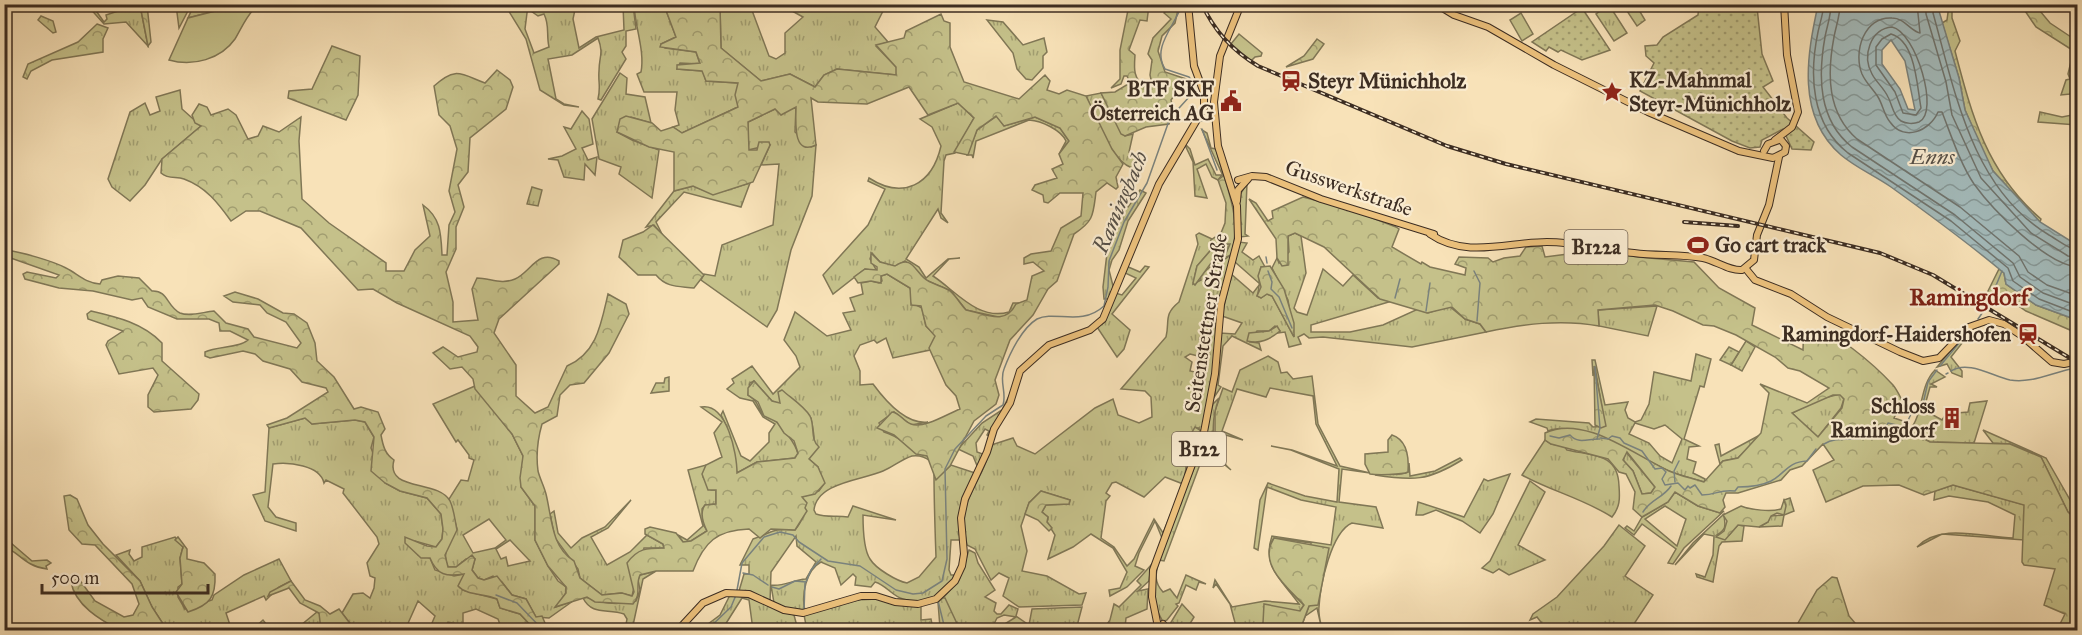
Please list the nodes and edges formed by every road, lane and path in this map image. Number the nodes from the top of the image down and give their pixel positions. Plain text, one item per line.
1 (1188, 4) edge
2 (1241, 4) edge
3 (1436, 4) edge
4 (1784, 4) edge
5 (1779, 140) junction
6 (1765, 154) junction
7 (1776, 158) junction
8 (1236, 185) junction
9 (1744, 270) junction
10 (2078, 361) edge
11 (1159, 627) edge
12 (678, 630) edge
13 (1168, 630) edge

1 - 12 main road
2 - 8 main road, Seitenstettner Straße / B122
3 - 6 main road
4 - 5 main road
5 - 6 main road
5 - 7 main road
6 - 7 main road
7 - 9 main road
8 - 9 main road, Gusswerkstraße / B122a
8 - 11 main road, Seitenstettner Straße / B122
9 - 10 main road, Gusswerkstraße
11 - 13 main road, B122

